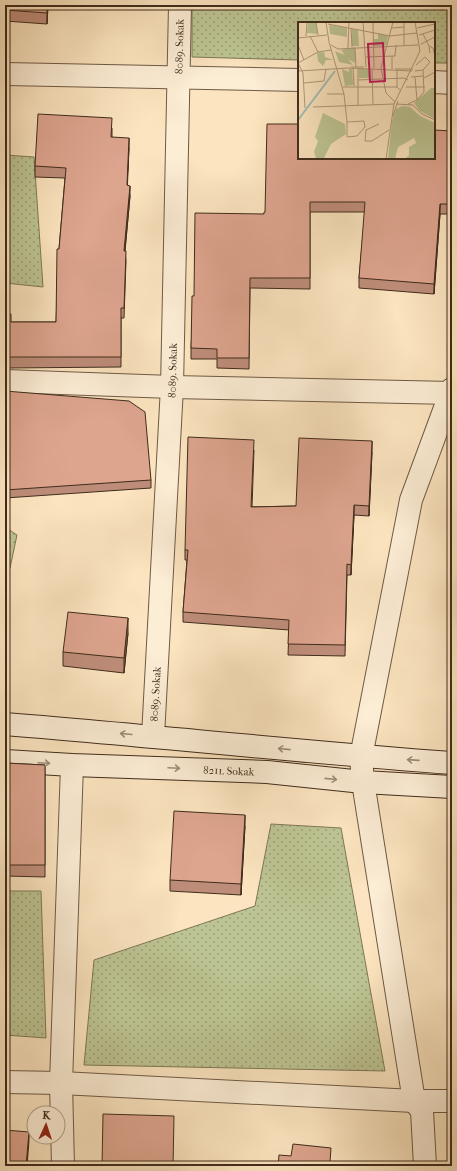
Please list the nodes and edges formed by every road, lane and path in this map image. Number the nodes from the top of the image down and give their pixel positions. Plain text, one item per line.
1 (180, 5) edge
2 (5, 74) edge
3 (179, 77) junction
4 (298, 80) edge
5 (435, 82) edge
6 (452, 83) edge
7 (5, 381) edge
8 (172, 387) junction
9 (452, 391) edge
10 (5, 724) edge
11 (153, 736) junction
12 (361, 757) junction
13 (5, 761) edge
14 (452, 763) edge
15 (72, 765) junction
16 (363, 782) junction
17 (452, 787) edge
18 (5, 1082) edge
19 (61, 1083) junction
20 (414, 1101) junction
21 (452, 1101) edge
22 (62, 1166) edge
23 (424, 1166) edge

1 - 3 street, 8089. Sokak
2 - 3 street
3 - 4 street
3 - 8 street, 8089. Sokak
5 - 6 street
7 - 8 street
8 - 9 street
8 - 11 street, 8089. Sokak
9 - 12 street
11 -> 10 street
12 -> 11 street
14 -> 12 street
12 - 16 street
13 -> 15 street, 8211. Sokak
15 -> 16 street, 8211. Sokak
15 - 19 street
16 - 17 street, 8211. Sokak
16 - 20 street
18 - 19 street
19 - 20 street
19 - 22 street
20 - 21 street
20 - 23 street

